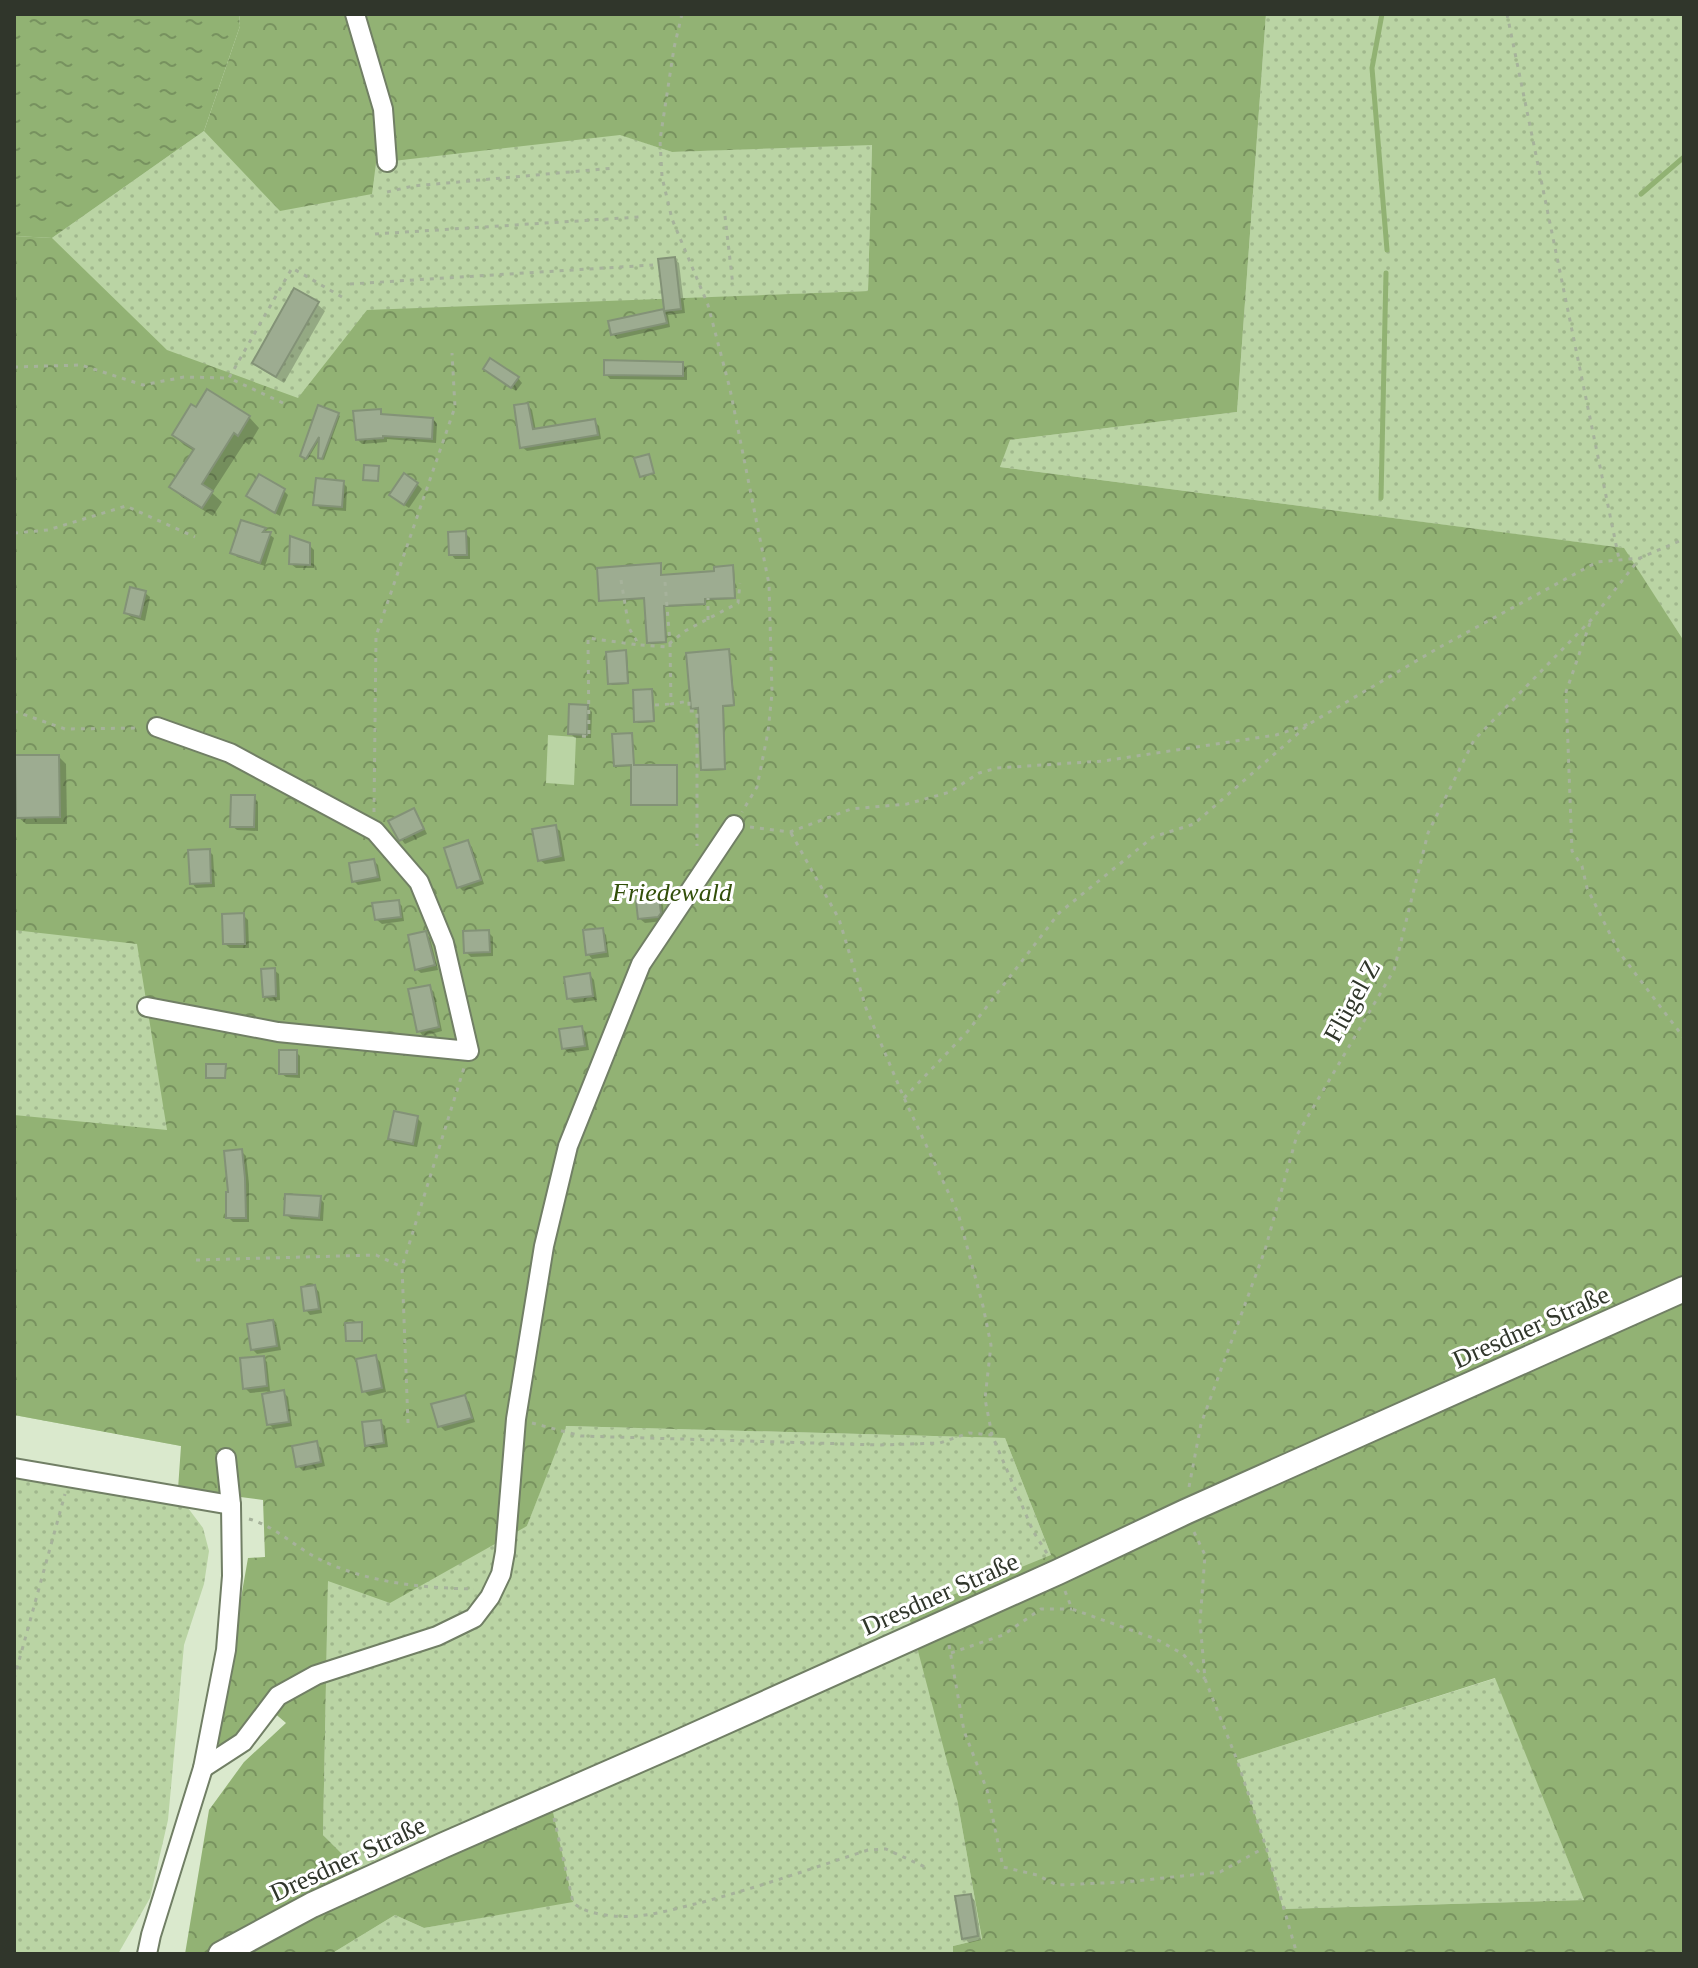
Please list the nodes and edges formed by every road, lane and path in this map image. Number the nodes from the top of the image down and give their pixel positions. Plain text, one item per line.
1 (355, 14) edge
2 (682, 14) edge
3 (1507, 14) edge
4 (387, 162) dead end
5 (614, 168) dead end
6 (387, 192) dead end
7 (725, 216) dead end
8 (639, 217) dead end
9 (375, 234) dead end
10 (653, 265) dead end
11 (350, 284) dead end
12 (733, 286) dead end
13 (342, 297) dead end
14 (452, 353) dead end
15 (14, 367) edge
16 (229, 378) junction
17 (283, 403) dead end
18 (14, 533) edge
19 (195, 537) dead end
20 (1684, 539) edge
21 (1640, 558) junction
22 (1620, 560) junction
23 (621, 580) dead end
24 (665, 582) dead end
25 (740, 583) dead end
26 (708, 598) dead end
27 (1592, 619) junction
28 (708, 620) junction
29 (639, 645) junction
30 (670, 645) junction
31 (671, 704) junction
32 (655, 705) dead end
33 (14, 711) edge
34 (1309, 724) junction
35 (157, 727) joint
36 (582, 736) dead end
37 (734, 825) junction
38 (375, 831) junction
39 (790, 832) junction
40 (697, 851) dead end
41 (147, 1007) dead end
42 (1684, 1038) edge
43 (469, 1051) junction
44 (904, 1098) junction
45 (196, 1260) dead end
46 (402, 1267) junction
47 (1684, 1289) edge
48 (516, 1419) junction
49 (408, 1423) dead end
50 (992, 1435) junction
51 (226, 1458) dead end
52 (14, 1468) edge
53 (70, 1476) junction
54 (231, 1510) junction
55 (1185, 1512) junction
56 (1058, 1572) junction
57 (494, 1589) junction
58 (1072, 1609) junction
59 (947, 1621) junction
60 (950, 1654) junction
61 (14, 1679) edge
62 (1205, 1679) junction
63 (203, 1768) junction
64 (550, 1799) junction
65 (1266, 1847) junction
66 (925, 1867) dead end
67 (147, 1954) edge
68 (221, 1954) edge
69 (1297, 1954) edge

1 - 4 street
2 - 37 path
3 - 22 path
5 - 6 path
7 - 12 path
8 - 9 path
10 - 11 path
13 - 16 path
14 - 38 path
15 - 16 path
16 - 17 path
18 - 19 path
20 - 21 path
21 - 22 path
21 - 27 path, Flügel Z
22 - 34 path
23 - 29 path
24 - 30 path
25 - 28 path
26 - 28 path
27 - 42 path
27 - 55 path, Flügel Z
28 - 30 path
29 - 30 path
29 - 36 path
30 - 31 path
31 - 32 path
31 - 40 path
33 - 35 path
34 - 39 path
34 - 44 path
35 - 38 street
37 - 39 path
37 - 48 street
38 - 43 street
39 - 44 path
41 - 43 street
43 - 46 path
44 - 50 path
45 - 46 path
46 - 49 path
47 - 55 main road, Dresdner Straße
48 - 50 path
48 - 57 street
50 - 56 path
51 - 54 street
52 - 53 street
53 - 54 street
53 - 61 path
54 - 57 path
54 - 63 street
55 - 56 main road, Dresdner Straße
55 - 62 path
56 - 58 path
56 - 59 main road, Dresdner Straße
57 - 63 street
58 - 60 path
58 - 62 path
59 - 60 path
59 - 64 main road, Dresdner Straße
60 - 65 path
62 - 65 path
63 - 67 street
64 - 66 path
64 - 68 main road, Dresdner Straße
65 - 69 path

